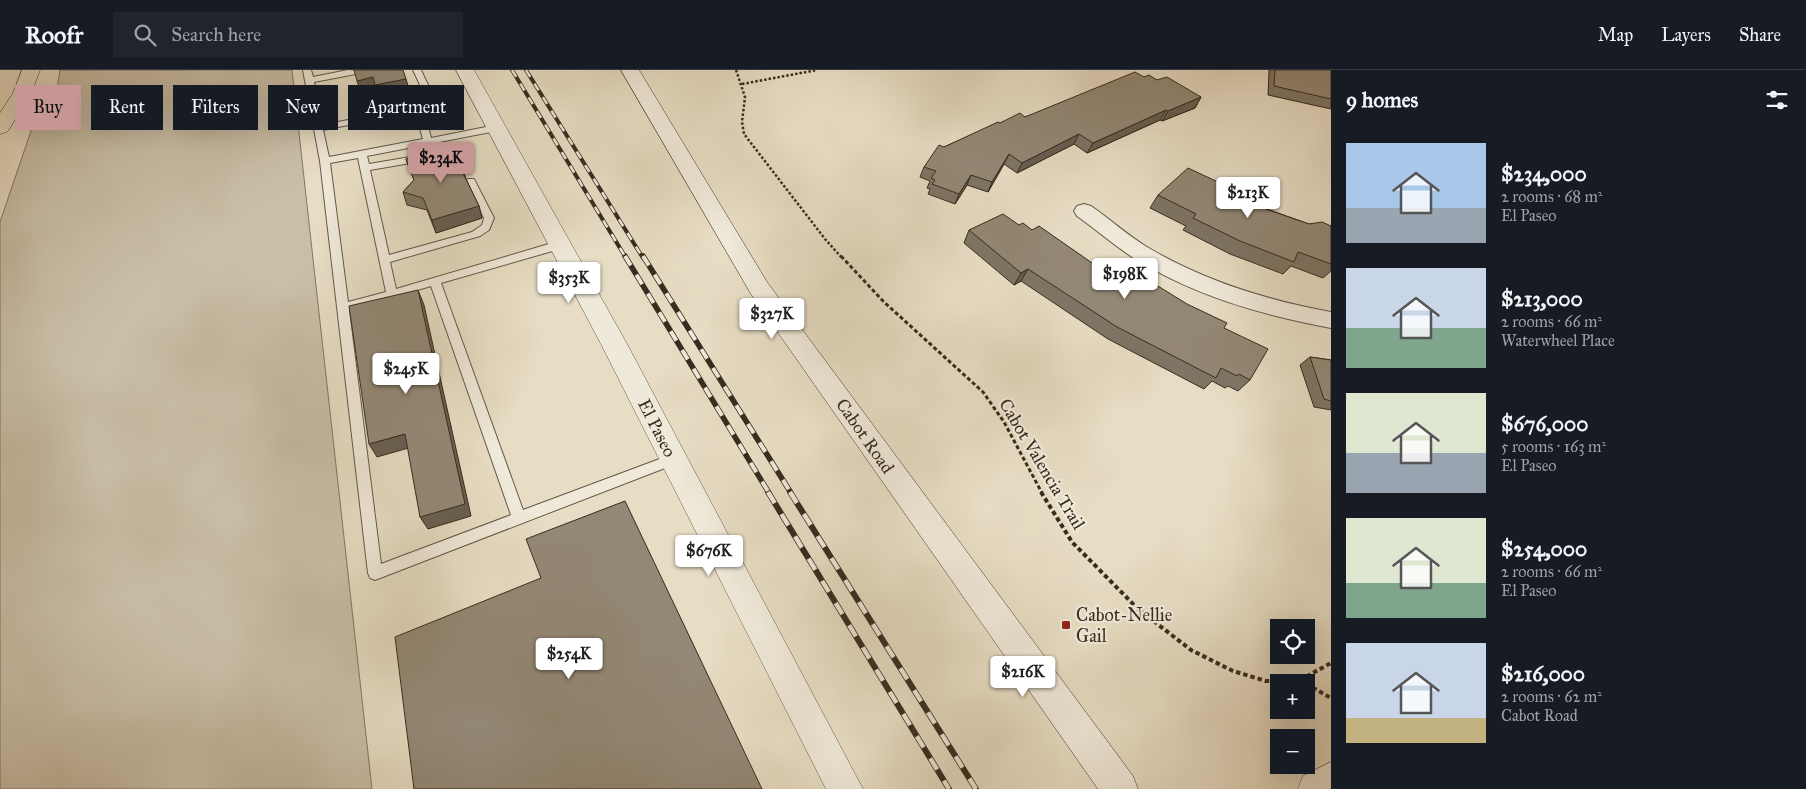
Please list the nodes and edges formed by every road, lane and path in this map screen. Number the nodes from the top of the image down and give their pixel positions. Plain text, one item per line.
1 (31, 70) edge
2 (307, 70) edge
3 (417, 70) edge
4 (465, 70) edge
5 (630, 70) edge
6 (736, 70) edge
7 (818, 70) edge
8 (356, 72) edge
9 (309, 80) junction
10 (742, 84) junction
11 (310, 85) edge
12 (424, 85) edge
13 (0, 128) edge
14 (496, 128) junction
15 (319, 130) edge
16 (424, 130) edge
17 (428, 142) junction
18 (362, 154) junction
19 (325, 161) junction
20 (464, 166) edge
21 (365, 168) junction
22 (471, 181) dead end
23 (1084, 211) dead end
24 (558, 244) junction
25 (385, 260) junction
26 (435, 281) junction
27 (392, 294) junction
28 (343, 307) junction
29 (1331, 320) edge
30 (673, 459) junction
31 (519, 518) junction
32 (1331, 663) edge
33 (1314, 674) edge
34 (1270, 680) edge
35 (1315, 689) edge
36 (1331, 698) edge
37 (1331, 780) edge
38 (845, 789) edge
39 (1120, 789) edge
40 (1316, 789) edge

1 - 13 highway
2 - 9 lane
3 - 12 lane
4 - 14 street, El Paseo
5 - 39 street, Cabot Road
6 - 10 path, Cabot Valencia Trail
7 - 10 path
8 - 9 lane
9 - 11 lane
10 - 34 path, Cabot Valencia Trail
14 - 17 lane
14 - 24 street, El Paseo
15 - 19 lane
16 - 17 lane
17 - 18 lane
18 - 19 lane
18 - 21 lane
19 - 28 lane
20 - 21 lane
21 - 25 lane
22 - 25 lane
23 - 29 street
24 - 26 lane
24 - 30 street, El Paseo
25 - 27 lane
26 - 27 lane
26 - 31 lane
27 - 28 lane
28 - 31 lane
30 - 31 lane
30 - 38 street, El Paseo
32 - 33 path
35 - 36 path
37 - 40 street

